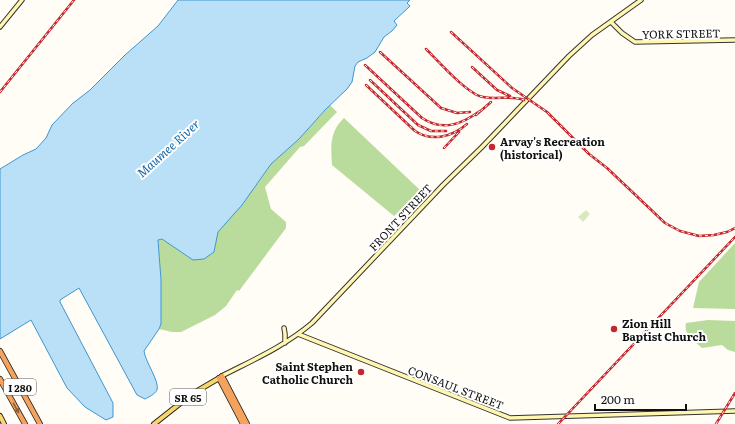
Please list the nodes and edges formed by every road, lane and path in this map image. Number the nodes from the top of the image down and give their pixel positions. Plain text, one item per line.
1 (22, 0) edge
2 (641, 0) edge
3 (611, 22) junction
4 (0, 28) edge
5 (735, 40) edge
6 (284, 328) dead end
7 (298, 334) junction
8 (284, 343) junction
9 (0, 351) edge
10 (220, 377) junction
11 (0, 378) edge
12 (735, 411) edge
13 (0, 416) edge
14 (4, 424) edge
15 (25, 424) edge
16 (40, 424) edge
17 (154, 424) edge
18 (243, 424) edge
19 (247, 424) edge

1 - 4 street
2 - 3 street, FRONT STREET
3 - 5 street, YORK STREET
3 - 7 street, FRONT STREET
6 - 8 street
7 - 8 street, FRONT STREET
7 - 12 street, CONSAUL STREET
8 - 10 street, FRONT STREET
9 - 16 highway, I 280
10 - 17 main road, FRONT STREET / SR 65
10 - 18 highway
10 - 19 highway
11 -> 15 highway, I 280
13 - 14 main road

